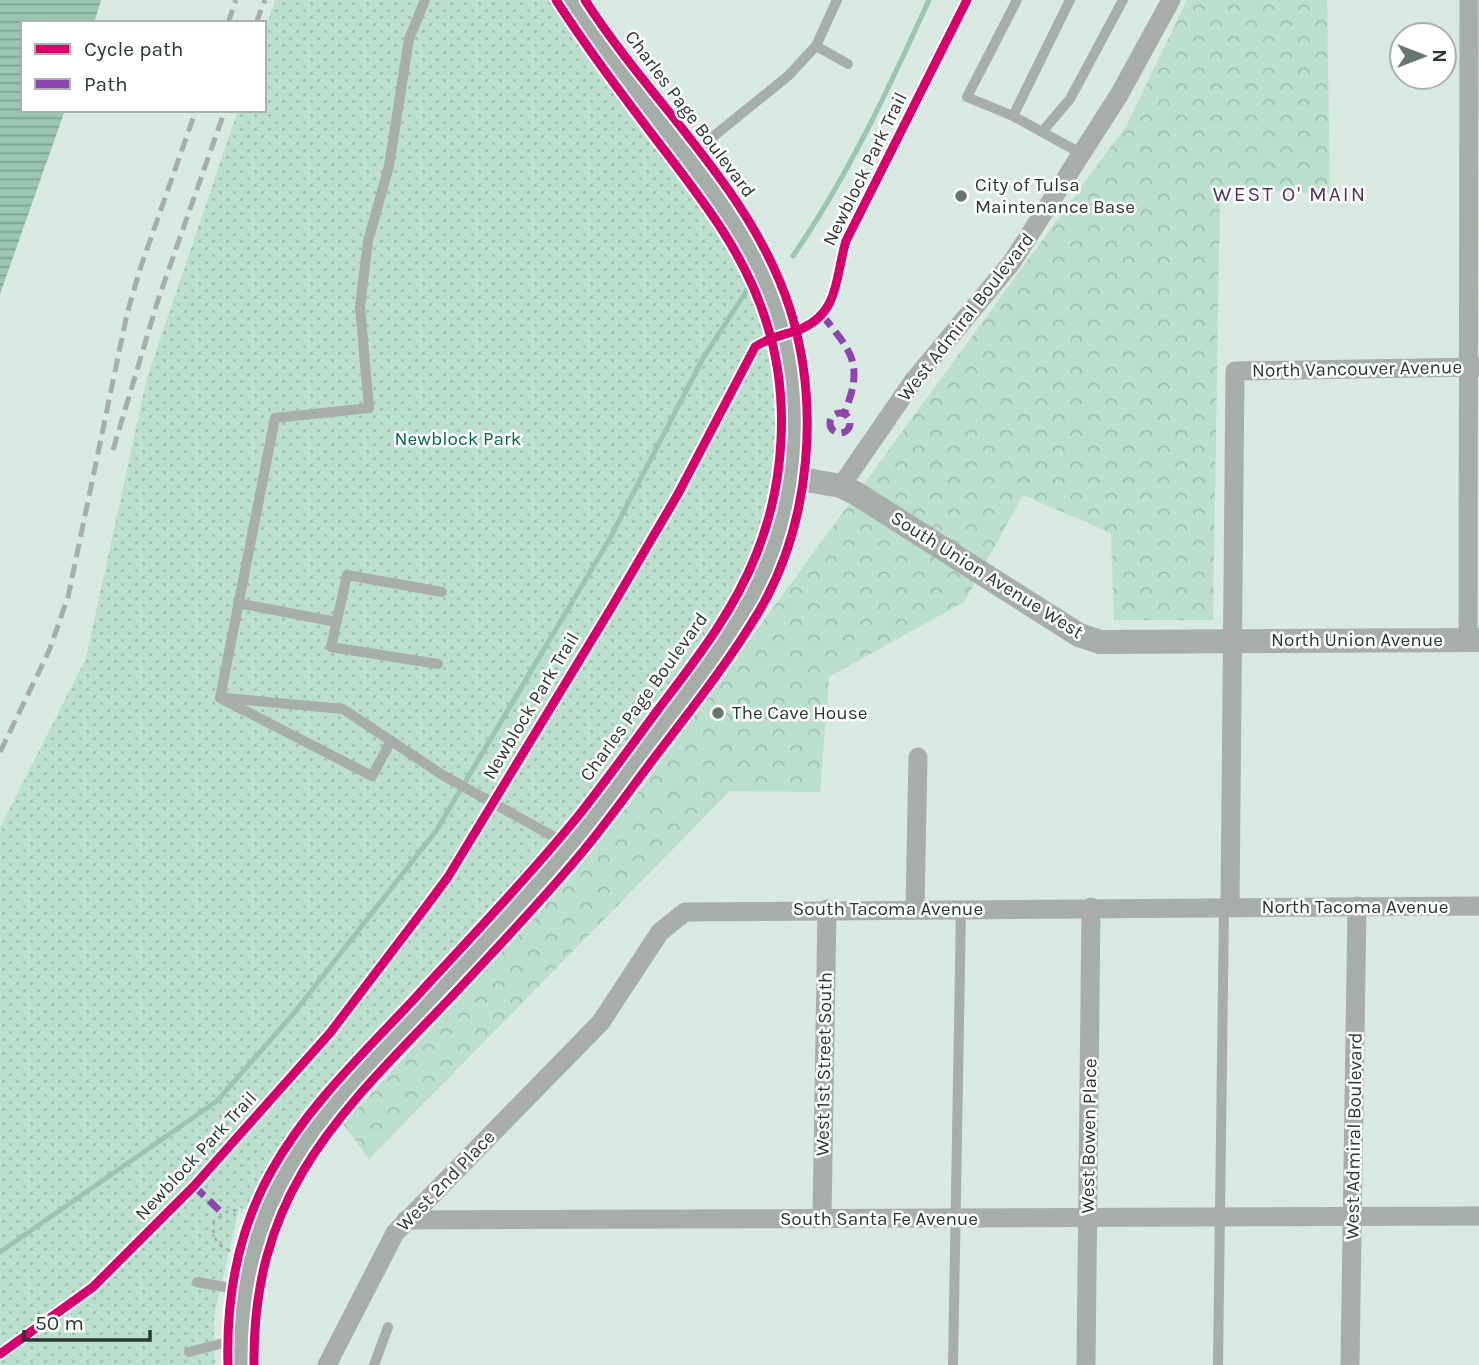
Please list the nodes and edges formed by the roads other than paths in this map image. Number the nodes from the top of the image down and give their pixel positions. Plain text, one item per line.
1 (425, 0) edge
2 (571, 0) edge
3 (837, 0) edge
4 (1017, 0) edge
5 (1070, 0) edge
6 (1123, 0) edge
7 (1171, 0) edge
8 (1469, 0) edge
9 (816, 46) junction
10 (848, 64) dead end
11 (1013, 116) junction
12 (1042, 132) junction
13 (1082, 154) junction
14 (687, 158) junction
15 (1473, 367) edge
16 (789, 477) junction
17 (841, 486) junction
18 (442, 592) dead end
19 (238, 603) junction
20 (336, 622) junction
21 (1473, 640) edge
22 (1235, 641) junction
23 (438, 664) dead end
24 (220, 698) junction
25 (391, 741) junction
26 (918, 757) dead end
27 (570, 846) junction
28 (1357, 906) junction
29 (1479, 906) edge
30 (1091, 907) junction
31 (1227, 907) junction
32 (915, 908) junction
33 (827, 909) junction
34 (961, 909) junction
35 (601, 1022) joint
36 (1352, 1216) junction
37 (1479, 1216) edge
38 (1222, 1218) junction
39 (822, 1219) junction
40 (954, 1219) junction
41 (1088, 1219) junction
42 (406, 1220) junction
43 (197, 1282) dead end
44 (244, 1290) junction
45 (388, 1326) dead end
46 (188, 1352) dead end
47 (241, 1352) edge
48 (332, 1363) edge
49 (374, 1365) edge
50 (953, 1365) edge
51 (1086, 1365) edge
52 (1219, 1365) edge
53 (1350, 1365) edge

1 - 19 lane
2 - 14 main road, Charles Page Boulevard
3 - 9 lane
4 - 11 lane
5 - 11 lane
6 - 12 lane
7 - 13 street, West Admiral Boulevard
8 - 15 street
9 - 10 lane
9 - 14 lane
11 - 12 lane
12 - 13 lane
13 - 17 street, West Admiral Boulevard
14 - 16 main road, Charles Page Boulevard
15 - 21 street
15 - 22 street, North Vancouver Avenue
16 - 17 street, South Union Avenue West
16 - 27 main road, Charles Page Boulevard
17 - 22 street, South Union Avenue West
18 - 20 lane
19 - 20 lane
19 - 24 lane
20 - 23 lane
21 - 22 street, North Union Avenue
22 - 31 street
24 - 25 lane
24 - 25 lane
25 - 27 lane
26 - 32 street
27 - 44 main road, Charles Page Boulevard
28 - 29 street, North Tacoma Avenue
28 - 31 street, North Tacoma Avenue
28 - 36 street, West Admiral Boulevard
30 - 31 street, South Tacoma Avenue
30 - 34 street, South Tacoma Avenue
30 - 41 street, West Bowen Place
31 - 38 lane
32 - 33 street, South Tacoma Avenue
32 - 34 street, South Tacoma Avenue
33 - 35 street, South Tacoma Avenue
33 - 39 street, West 1st Street South
34 - 40 lane
35 - 42 street, West 2nd Place
36 - 37 street, South Santa Fe Avenue
36 - 38 street, South Santa Fe Avenue
36 - 53 street, West Admiral Boulevard
38 - 41 street, South Santa Fe Avenue
38 - 52 lane
39 - 40 street, South Santa Fe Avenue
39 - 42 street, South Santa Fe Avenue
40 - 41 street, South Santa Fe Avenue
40 - 50 lane
41 - 51 street, West Bowen Place
42 - 48 street, West 2nd Place
43 - 44 lane
44 - 47 main road, Charles Page Boulevard
45 - 49 lane
46 - 47 lane

